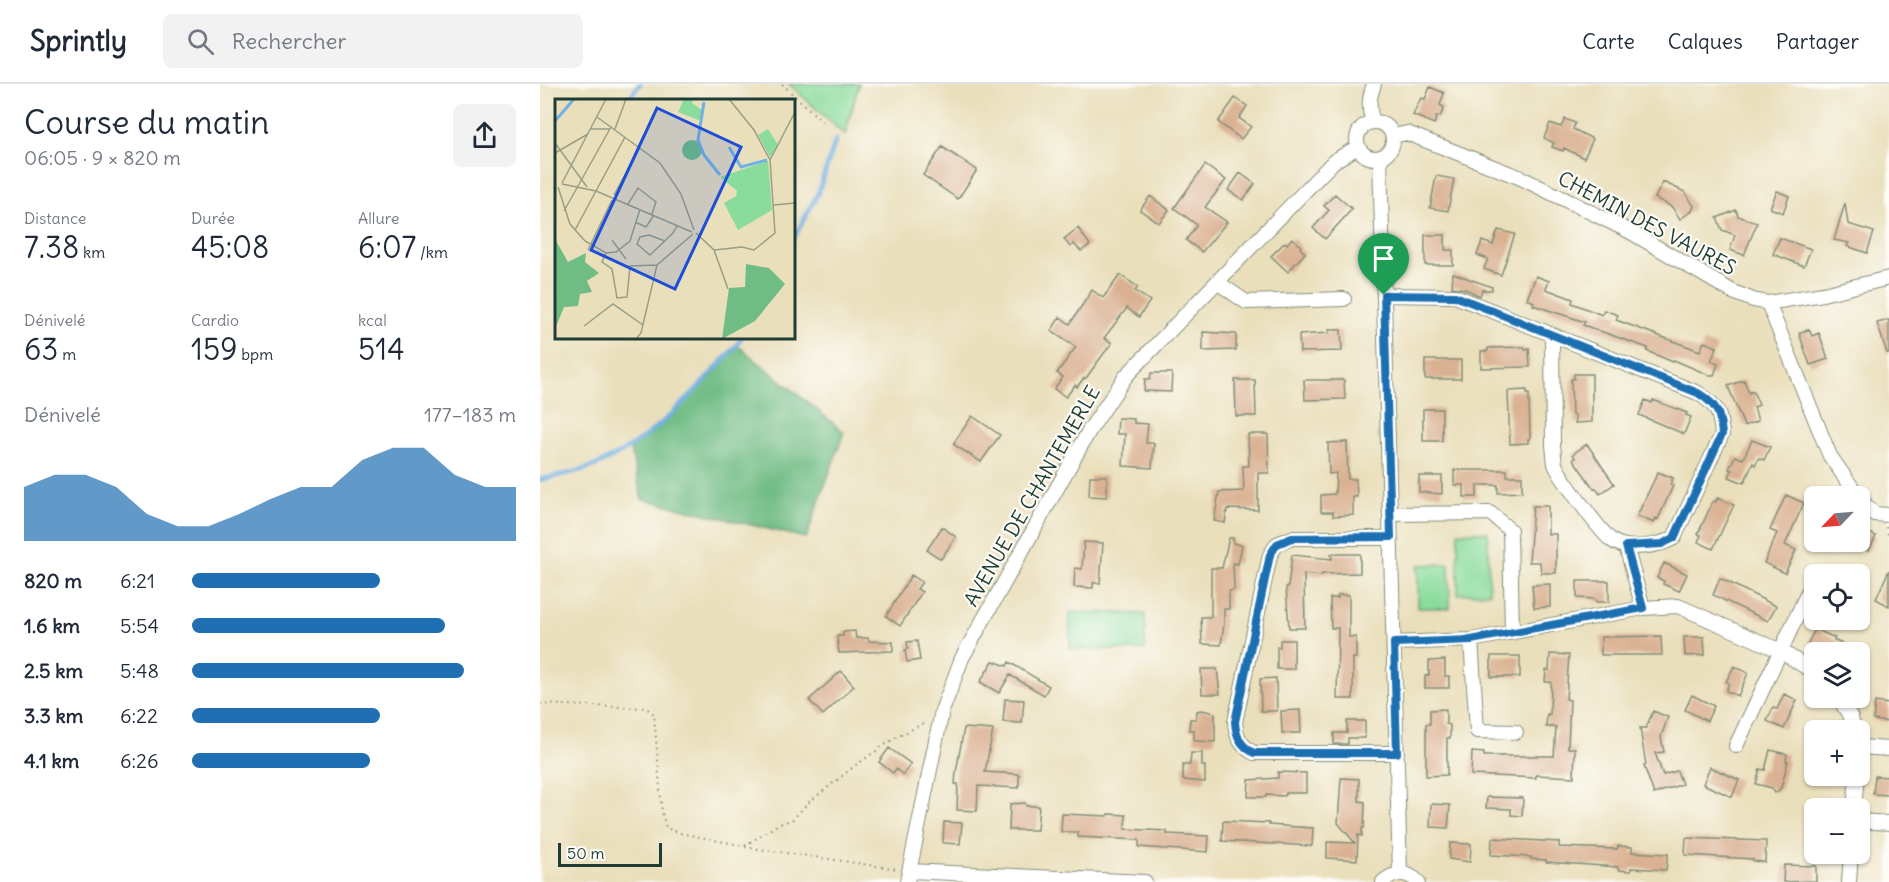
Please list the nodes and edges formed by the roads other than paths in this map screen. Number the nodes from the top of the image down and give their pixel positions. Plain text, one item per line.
1 (1374, 84) edge
2 (1373, 122) junction
3 (1393, 136) junction
4 (1358, 147) junction
5 (1380, 158) junction
6 (1889, 278) edge
7 (1217, 282) junction
8 (1384, 295) junction
9 (1344, 298) dead end
10 (1768, 303) junction
11 (1552, 335) junction
12 (1851, 486) edge
13 (1870, 510) edge
14 (1390, 514) junction
15 (1889, 515) edge
16 (1391, 537) junction
17 (1626, 546) junction
18 (1804, 601) edge
19 (1643, 608) junction
20 (1512, 633) junction
21 (1471, 640) junction
22 (1394, 643) junction
23 (1781, 651) junction
24 (1804, 666) edge
25 (1516, 732) dead end
26 (1736, 746) dead end
27 (1870, 748) edge
28 (1889, 749) edge
29 (1397, 753) junction
30 (1870, 822) edge
31 (1889, 823) edge
32 (1850, 864) edge
33 (1400, 874) junction
34 (908, 876) edge
35 (1145, 882) edge
36 (1383, 882) edge
37 (1418, 882) edge
38 (1848, 882) edge

1 - 2 street
2 - 3 street
2 - 4 street
3 - 5 street
3 - 10 street, CHEMIN DES VAURES
4 - 5 street
4 - 7 street, AVENUE DE CHANTEMERLE
5 - 8 street
6 - 10 street, CHEMIN DES VAURES
7 - 9 street
7 - 34 street, AVENUE DE CHANTEMERLE
8 - 11 street
8 - 14 street
10 - 12 street
11 - 17 street
11 - 17 street
13 - 15 street
14 - 16 street
14 - 20 street
16 - 22 street
16 - 29 street
17 - 19 street
18 - 23 street
19 - 20 street
19 - 23 street
20 - 21 street
21 - 22 street
21 - 25 street
22 - 29 street
23 - 24 street
23 - 26 street
27 - 28 street
29 - 33 street
30 - 31 street
32 - 38 street
33 - 36 street
33 - 37 street
34 - 35 street

